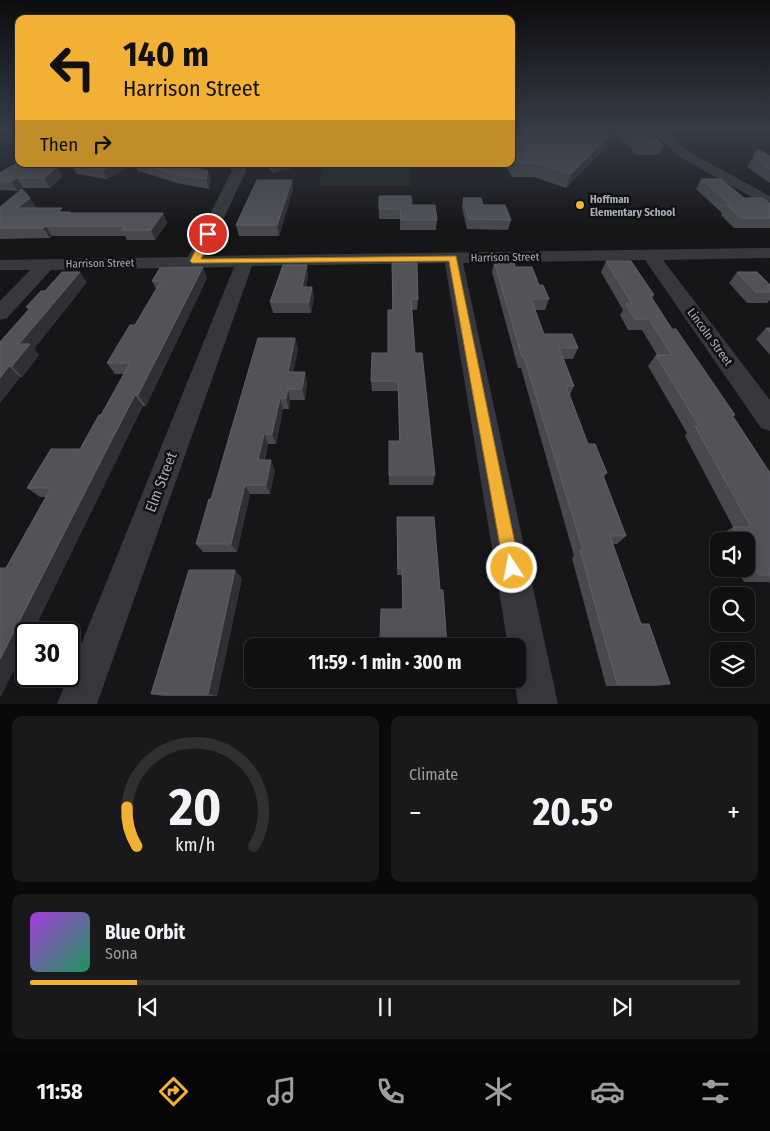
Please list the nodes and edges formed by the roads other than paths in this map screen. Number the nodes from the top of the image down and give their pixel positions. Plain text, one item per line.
1 (698, 162) edge
2 (238, 167) edge
3 (770, 202) edge
4 (770, 253) edge
5 (650, 255) junction
6 (453, 258) junction
7 (195, 261) junction
8 (245, 261) junction
9 (46, 264) junction
10 (0, 265) edge
11 (0, 313) edge
12 (770, 420) edge
13 (77, 704) edge
14 (538, 704) edge

1 - 3 street
2 - 7 street
4 - 5 street, Harrison Street
5 - 6 street, Harrison Street
5 - 12 street, Lincoln Street
6 - 8 street, Harrison Street
6 - 14 street
7 - 8 street, Harrison Street
7 - 9 street, Harrison Street
8 - 13 street, Elm Street
9 - 10 street, Harrison Street
9 - 11 street

